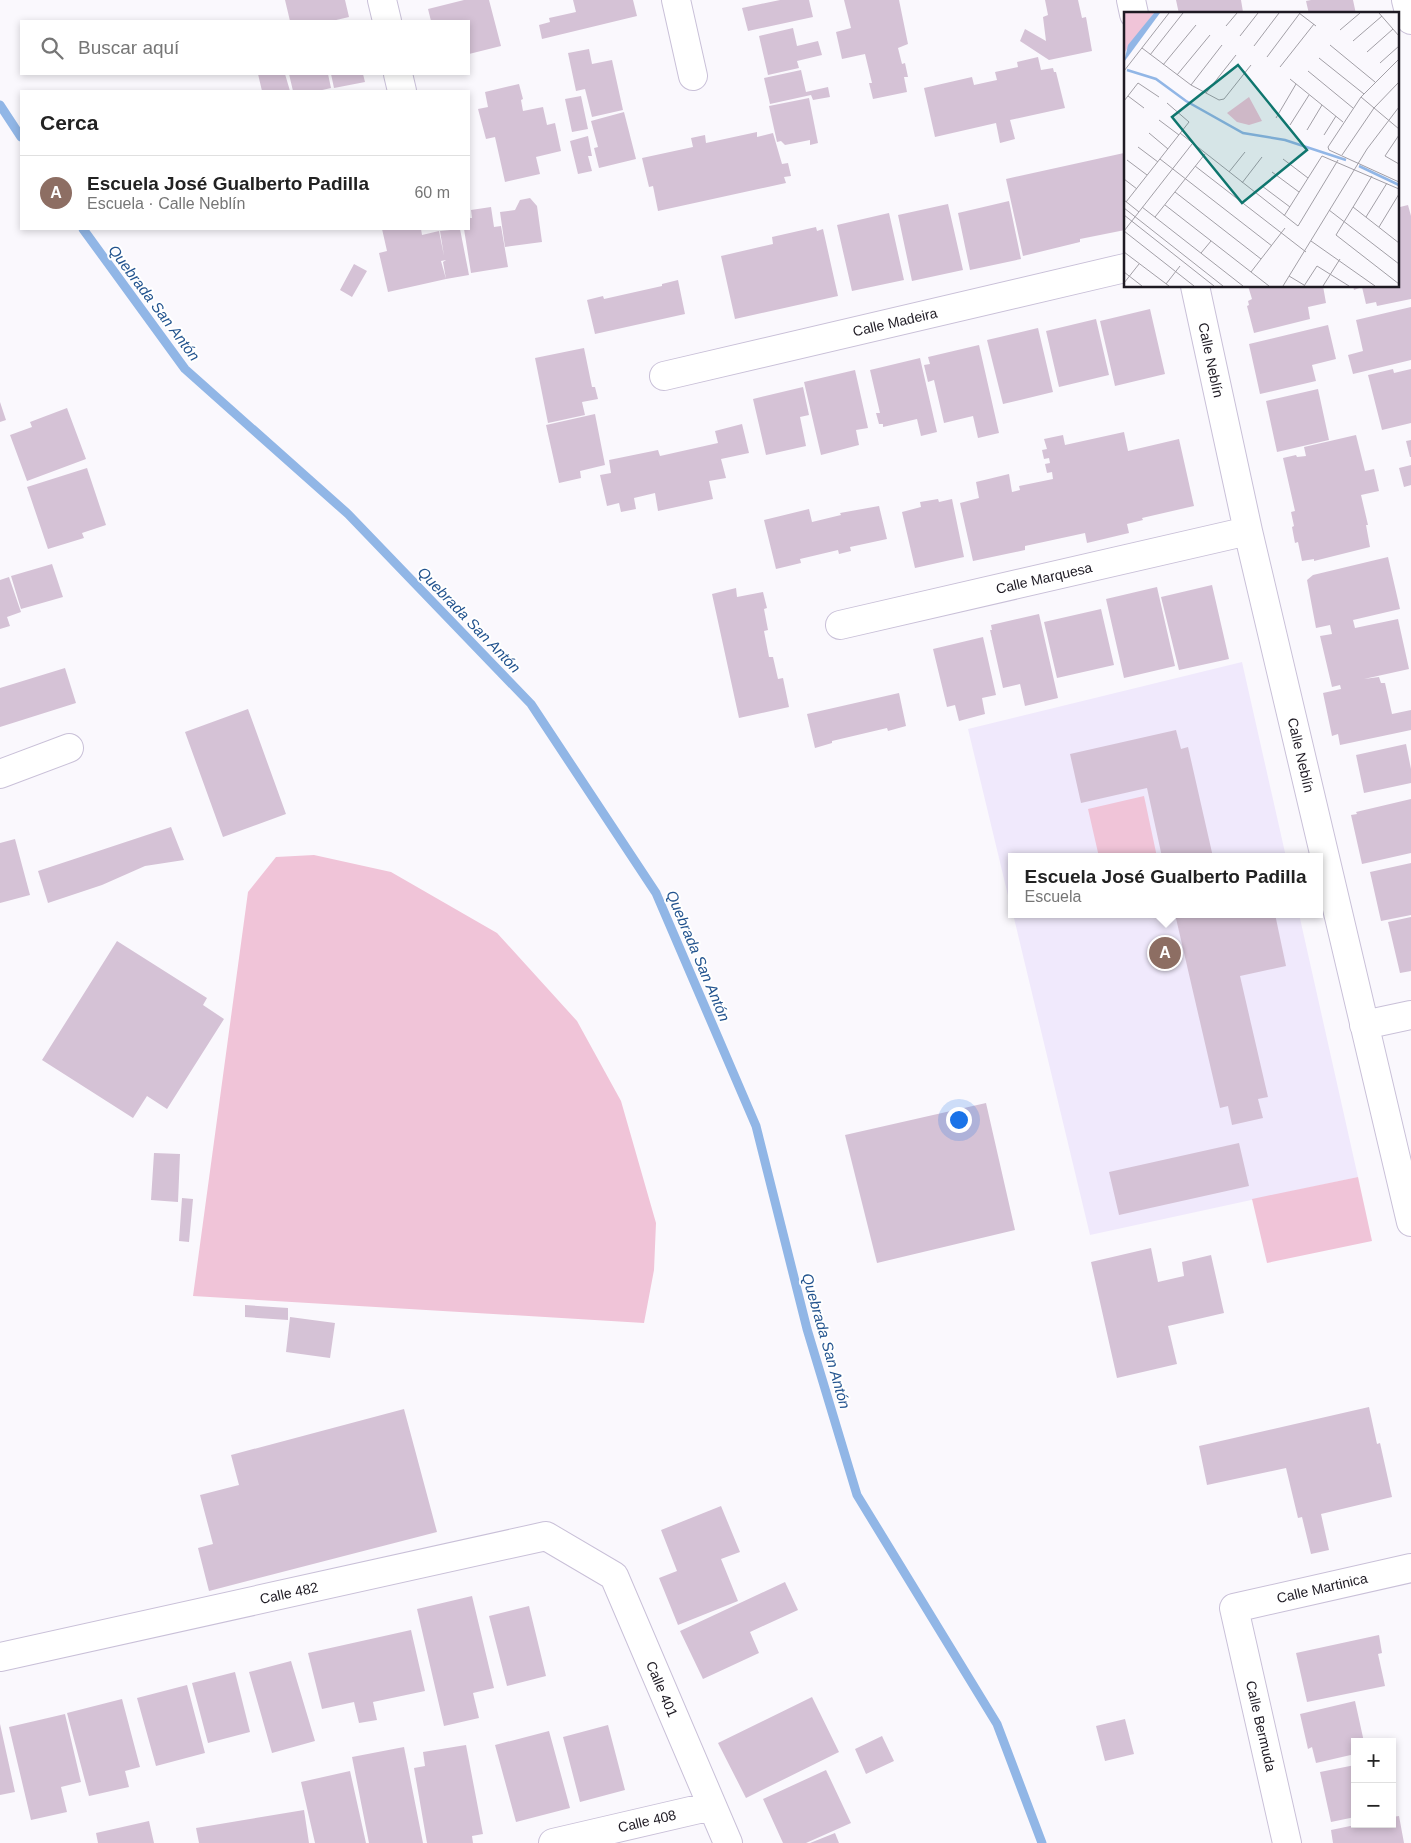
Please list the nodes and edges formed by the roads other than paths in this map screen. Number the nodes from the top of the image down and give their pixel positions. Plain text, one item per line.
1 (382, 0) edge
2 (676, 0) edge
3 (1406, 0) edge
4 (387, 20) edge
5 (1411, 20) edge
6 (398, 75) edge
7 (693, 76) dead end
8 (402, 90) edge
9 (1124, 268) edge
10 (1195, 288) edge
11 (664, 376) dead end
12 (1248, 531) junction
13 (840, 625) dead end
14 (69, 748) dead end
15 (0, 774) edge
16 (1411, 1014) edge
17 (1364, 1025) junction
18 (1411, 1222) edge
19 (574, 1553) joint
20 (1411, 1568) edge
21 (1234, 1608) joint
22 (0, 1657) edge
23 (712, 1806) junction
24 (553, 1843) edge
25 (728, 1843) edge
26 (1287, 1843) edge

1 - 4 street
2 - 7 street
3 - 5 street
6 - 8 street
9 - 11 street, Calle Madeira
10 - 12 street, Calle Neblín
12 - 13 street, Calle Marquesa
12 - 17 street, Calle Neblín
14 - 15 street
16 - 17 street
17 - 18 street, Calle Neblín
19 - 22 street, Calle 482
19 - 23 street, Calle 401
20 - 21 street, Calle Martinica
21 - 26 street, Calle Bermuda
23 - 24 street, Calle 408
23 - 25 street, Calle 401

